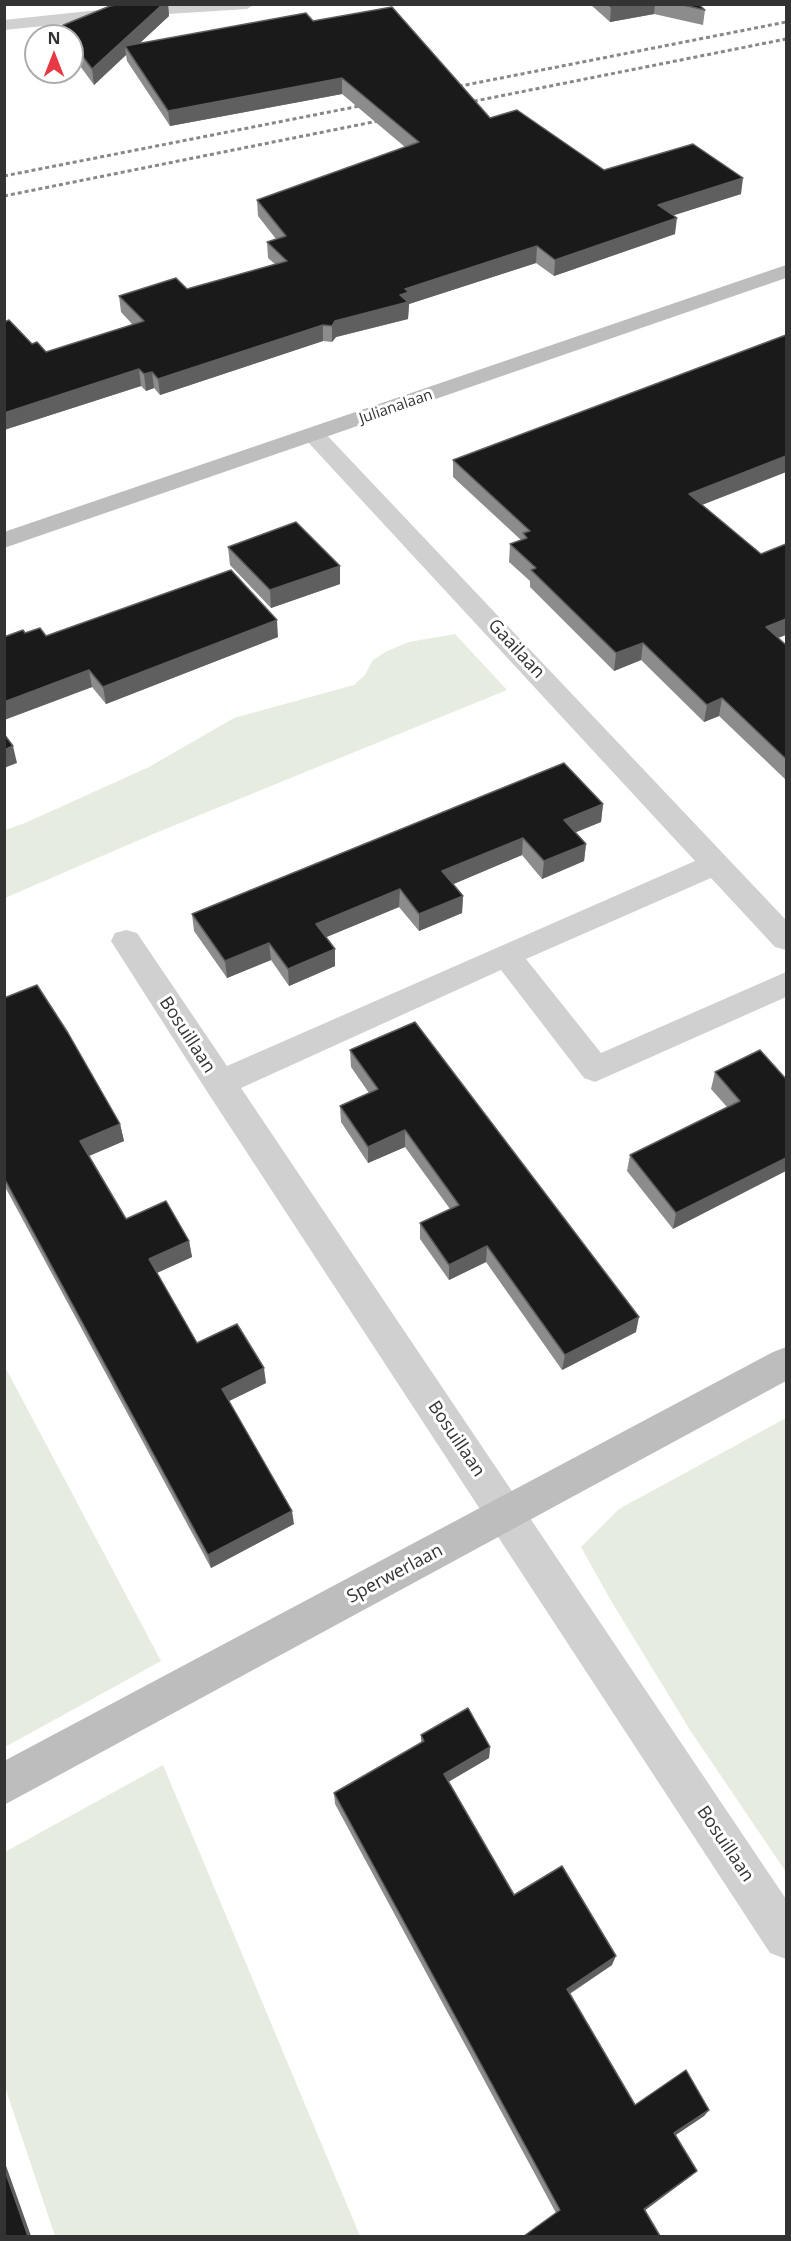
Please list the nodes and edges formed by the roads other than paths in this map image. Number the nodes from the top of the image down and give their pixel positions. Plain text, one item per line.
1 (247, 4) edge
2 (4, 25) edge
3 (786, 271) edge
4 (314, 435) junction
5 (4, 541) edge
6 (717, 863) junction
7 (786, 939) edge
8 (126, 941) dead end
9 (506, 955) junction
10 (786, 984) edge
11 (219, 1084) junction
12 (786, 1363) edge
13 (506, 1514) junction
14 (4, 1784) edge
15 (786, 1937) edge

1 - 2 street
3 - 4 street, Julianalaan
4 - 5 street, Julianalaan
4 - 6 street, Gaailaan
6 - 7 street, Gaailaan
6 - 9 street
8 - 11 street, Bosuillaan
9 - 10 street
9 - 11 street
11 - 13 street, Bosuillaan
12 - 13 street, Sperwerlaan
13 - 14 street, Sperwerlaan
13 - 15 street, Bosuillaan

